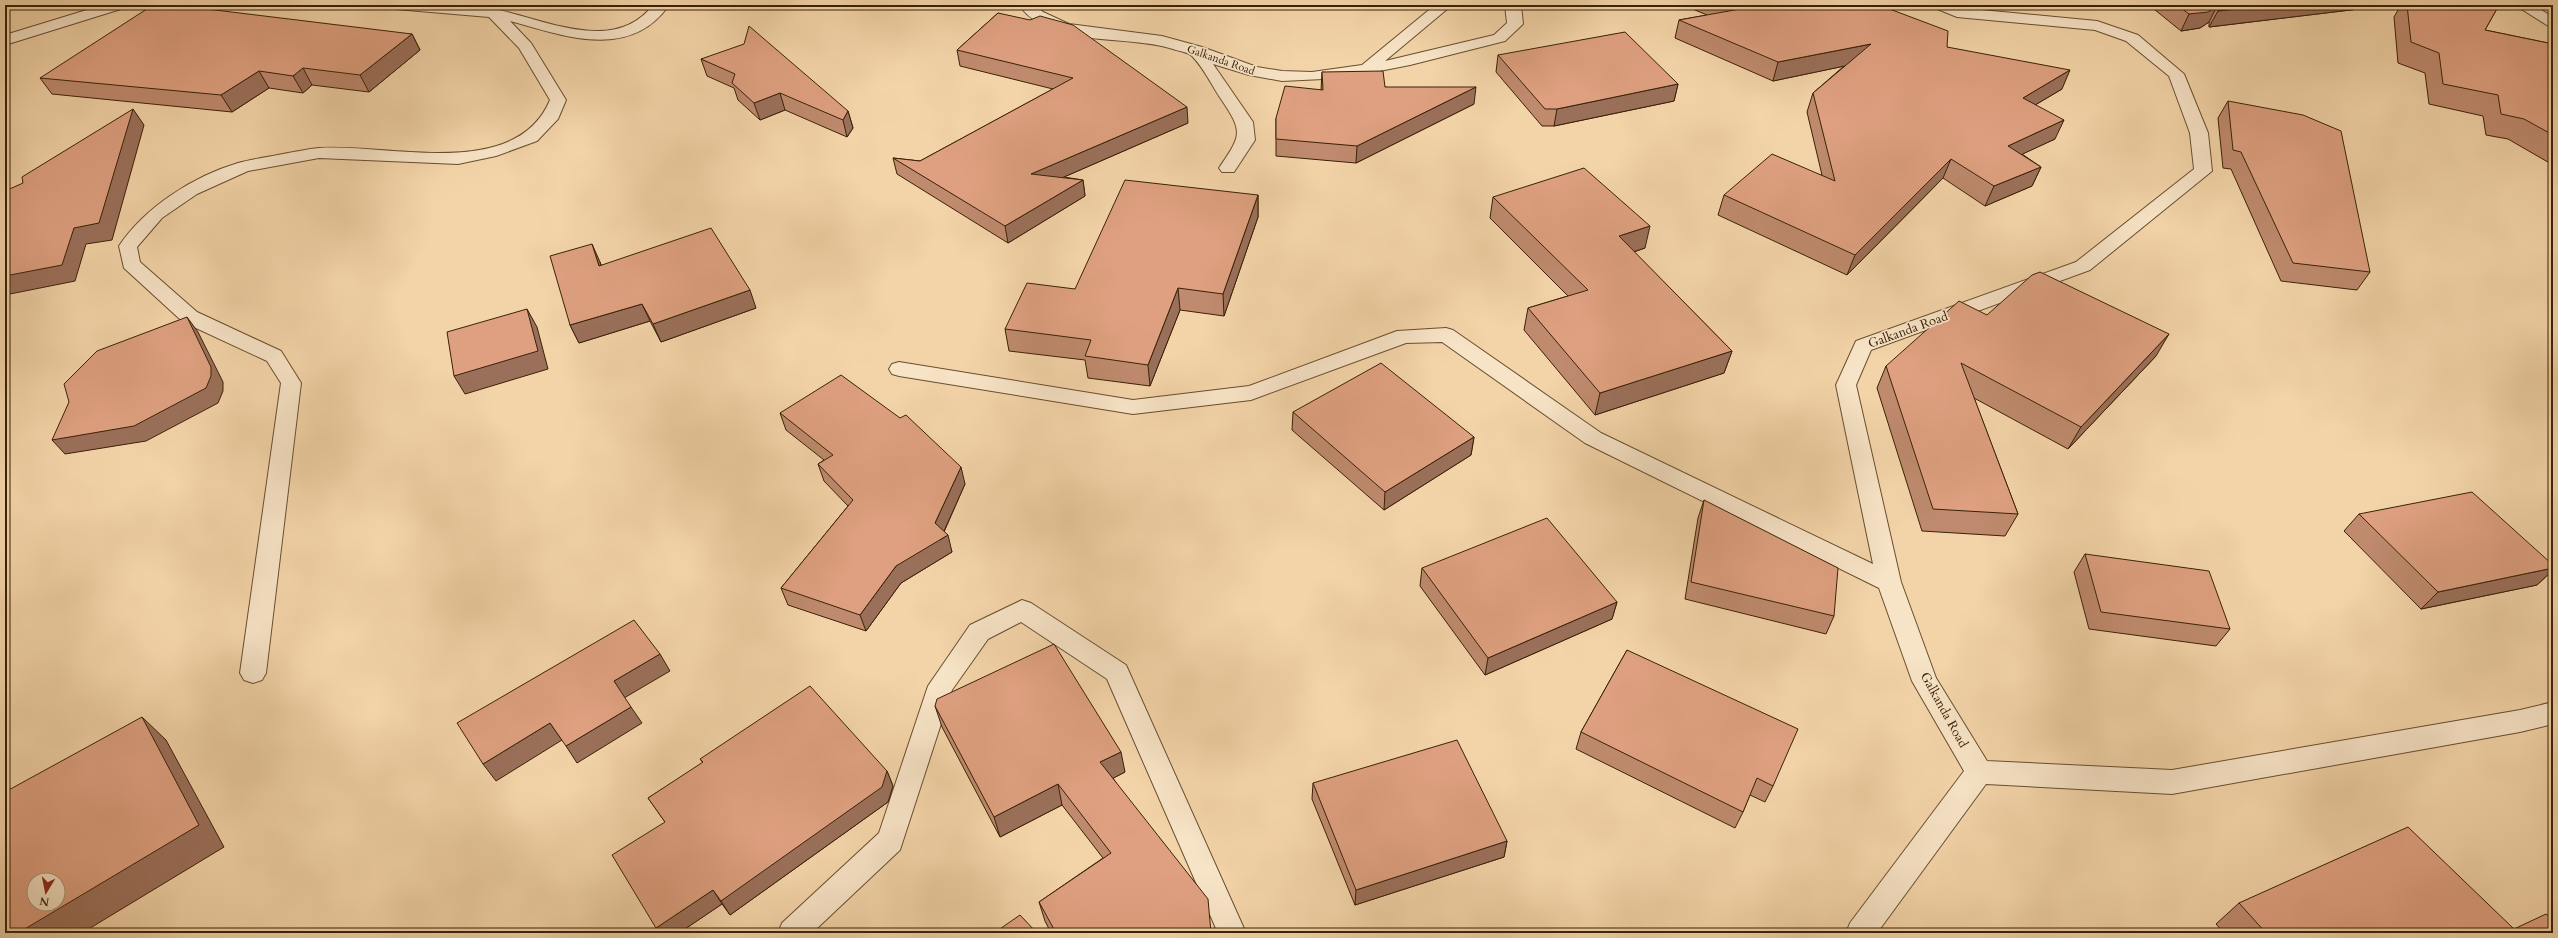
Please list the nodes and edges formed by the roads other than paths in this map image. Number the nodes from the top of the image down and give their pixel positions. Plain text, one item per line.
1 (119, 5) edge
2 (389, 5) edge
3 (661, 5) edge
4 (1027, 5) edge
5 (1444, 5) edge
6 (1513, 5) edge
7 (1940, 5) edge
8 (2523, 5) edge
9 (494, 13) junction
10 (2553, 24) edge
11 (5, 40) edge
12 (1196, 50) junction
13 (1364, 70) junction
14 (1228, 168) dead end
15 (900, 369) dead end
16 (1889, 582) junction
17 (253, 673) dead end
18 (2553, 713) edge
19 (1980, 772) junction
20 (1867, 930) edge
21 (792, 933) edge
22 (1232, 933) edge

1 - 11 street
2 - 9 street
3 - 9 street
4 - 12 street, Galkanda Road
5 - 13 street
6 - 13 street, Galkanda Road
7 - 16 street, Galkanda Road
8 - 10 street
9 - 17 street
12 - 13 street, Galkanda Road
12 - 14 street
15 - 16 street
16 - 19 street, Galkanda Road
18 - 19 street
19 - 20 street
21 - 22 street

